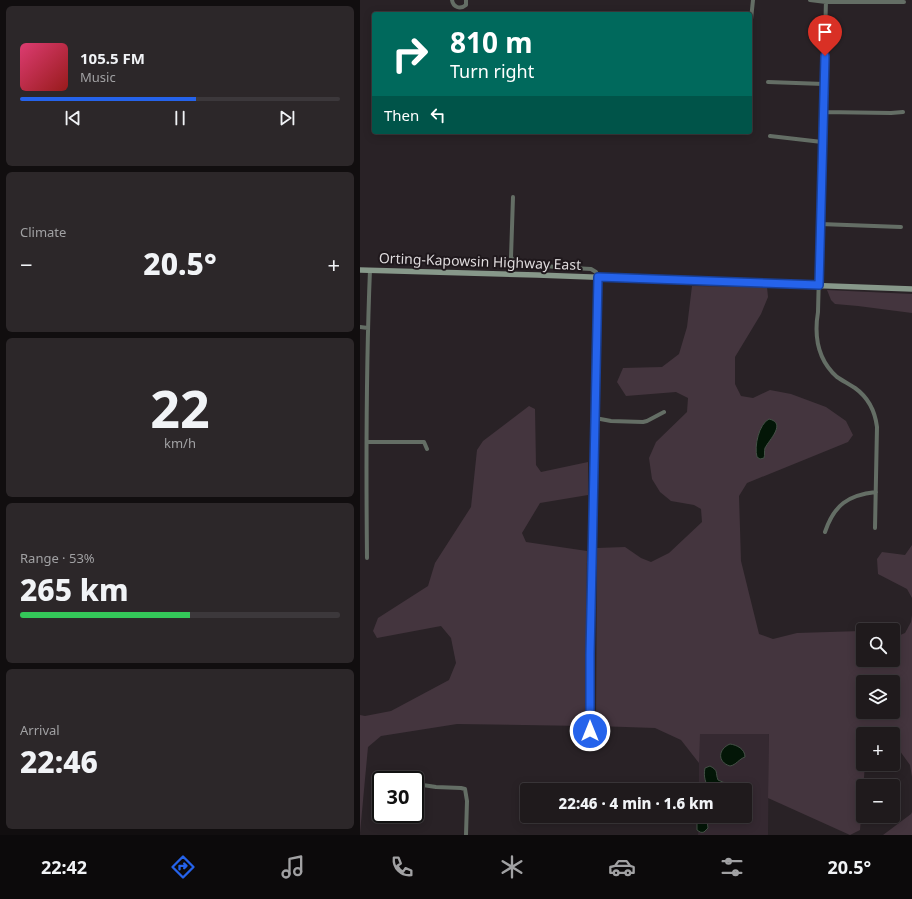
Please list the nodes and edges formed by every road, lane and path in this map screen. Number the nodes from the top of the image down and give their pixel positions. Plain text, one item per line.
1 (452, 0) edge
2 (466, 0) edge
3 (753, 0) edge
4 (810, 0) edge
5 (826, 1) edge
6 (904, 2) dead end
7 (752, 12) edge
8 (768, 82) dead end
9 (824, 84) junction
10 (823, 112) junction
11 (903, 112) dead end
12 (770, 136) dead end
13 (822, 142) junction
14 (513, 197) dead end
15 (820, 224) junction
16 (901, 227) dead end
17 (360, 270) edge
18 (370, 270) junction
19 (598, 277) junction
20 (819, 285) junction
21 (912, 289) edge
22 (360, 328) edge
23 (368, 328) junction
24 (664, 412) dead end
25 (595, 418) junction
26 (367, 442) junction
27 (428, 449) dead end
28 (876, 492) junction
29 (875, 528) dead end
30 (825, 532) dead end
31 (366, 558) dead end
32 (590, 731) dead end
33 (424, 785) edge
34 (466, 835) edge

1 - 2 street
3 - 7 street
4 - 5 street
5 - 6 street
5 - 9 street
8 - 9 street
9 - 10 street
10 - 11 street
10 - 13 street
12 - 13 street
13 - 15 street
14 - 19 street
15 - 16 street
15 - 20 street
17 - 18 main road, Orting-Kapowsin Highway East
18 - 19 main road, Orting-Kapowsin Highway East
18 - 23 street
19 - 20 main road, Orting-Kapowsin Highway East
19 - 25 street
20 - 21 main road, Orting-Kapowsin Highway East
20 - 28 street
22 - 23 street
23 - 26 street
24 - 25 street
25 - 32 street
26 - 27 street
26 - 31 street
28 - 29 street
28 - 30 street
33 - 34 street

